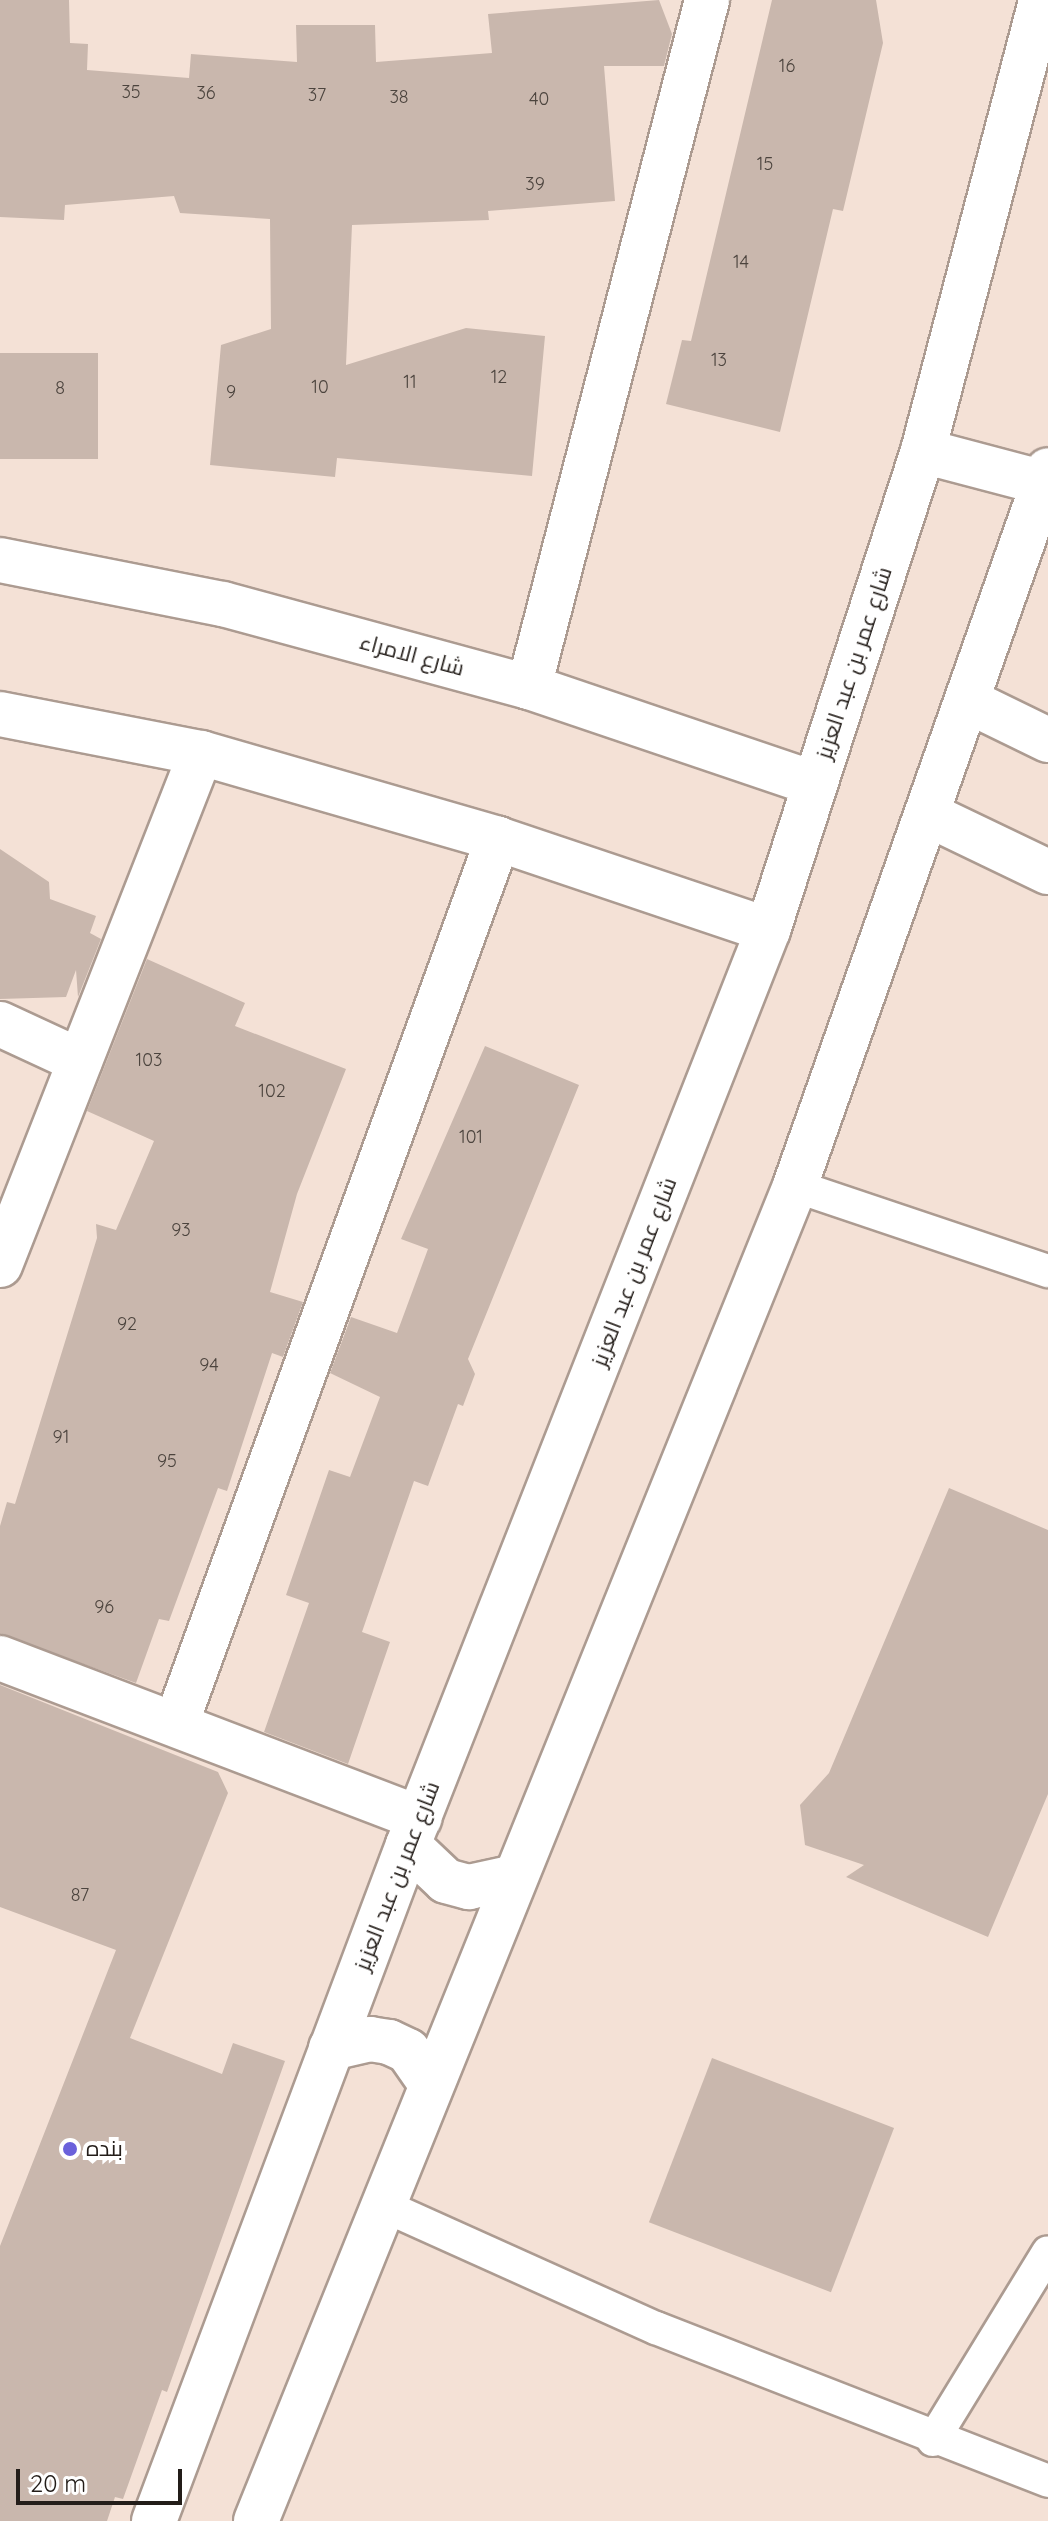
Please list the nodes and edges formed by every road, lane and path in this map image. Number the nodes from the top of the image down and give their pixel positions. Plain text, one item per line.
1 (707, 0) edge
2 (1041, 0) edge
3 (923, 451) junction
4 (1046, 477) edge
5 (0, 560) edge
6 (529, 687) junction
7 (968, 701) junction
8 (0, 714) edge
9 (1048, 740) edge
10 (201, 753) junction
11 (815, 784) junction
12 (929, 815) junction
13 (498, 839) junction
14 (1048, 872) edge
15 (768, 930) junction
16 (0, 1024) edge
17 (80, 1061) junction
18 (795, 1186) junction
19 (0, 1265) edge
20 (1048, 1271) edge
21 (0, 1658) edge
22 (176, 1724) junction
23 (414, 1832) junction
24 (515, 1877) junction
25 (331, 2048) junction
26 (431, 2084) junction
27 (382, 2205) junction
28 (1048, 2252) edge
29 (933, 2440) junction
30 (1048, 2481) edge
31 (154, 2521) edge
32 (256, 2521) edge

1 - 6 street
2 - 3 street, شارع عمر بن عبد العزيز
3 - 4 street
3 - 11 street, شارع عمر بن عبد العزيز
4 - 7 street
5 - 6 street, شارع الامراء
6 - 11 street, شارع الامراء
7 - 9 street
7 - 12 street
8 - 10 street
10 - 13 street
10 - 17 street
11 - 15 street, شارع عمر بن عبد العزيز
12 - 14 street
12 - 18 street
13 - 15 street
13 - 22 street
15 - 23 street, شارع عمر بن عبد العزيز
16 - 17 street
17 - 19 street
18 - 20 lane
18 - 24 street
21 - 22 street
22 - 23 street
23 - 24 street
23 - 25 street, شارع عمر بن عبد العزيز
24 - 26 street
25 - 26 street
25 - 31 street, شارع عمر بن عبد العزيز
26 - 27 street
27 - 29 lane
27 - 32 street
28 - 29 lane
29 - 30 lane

